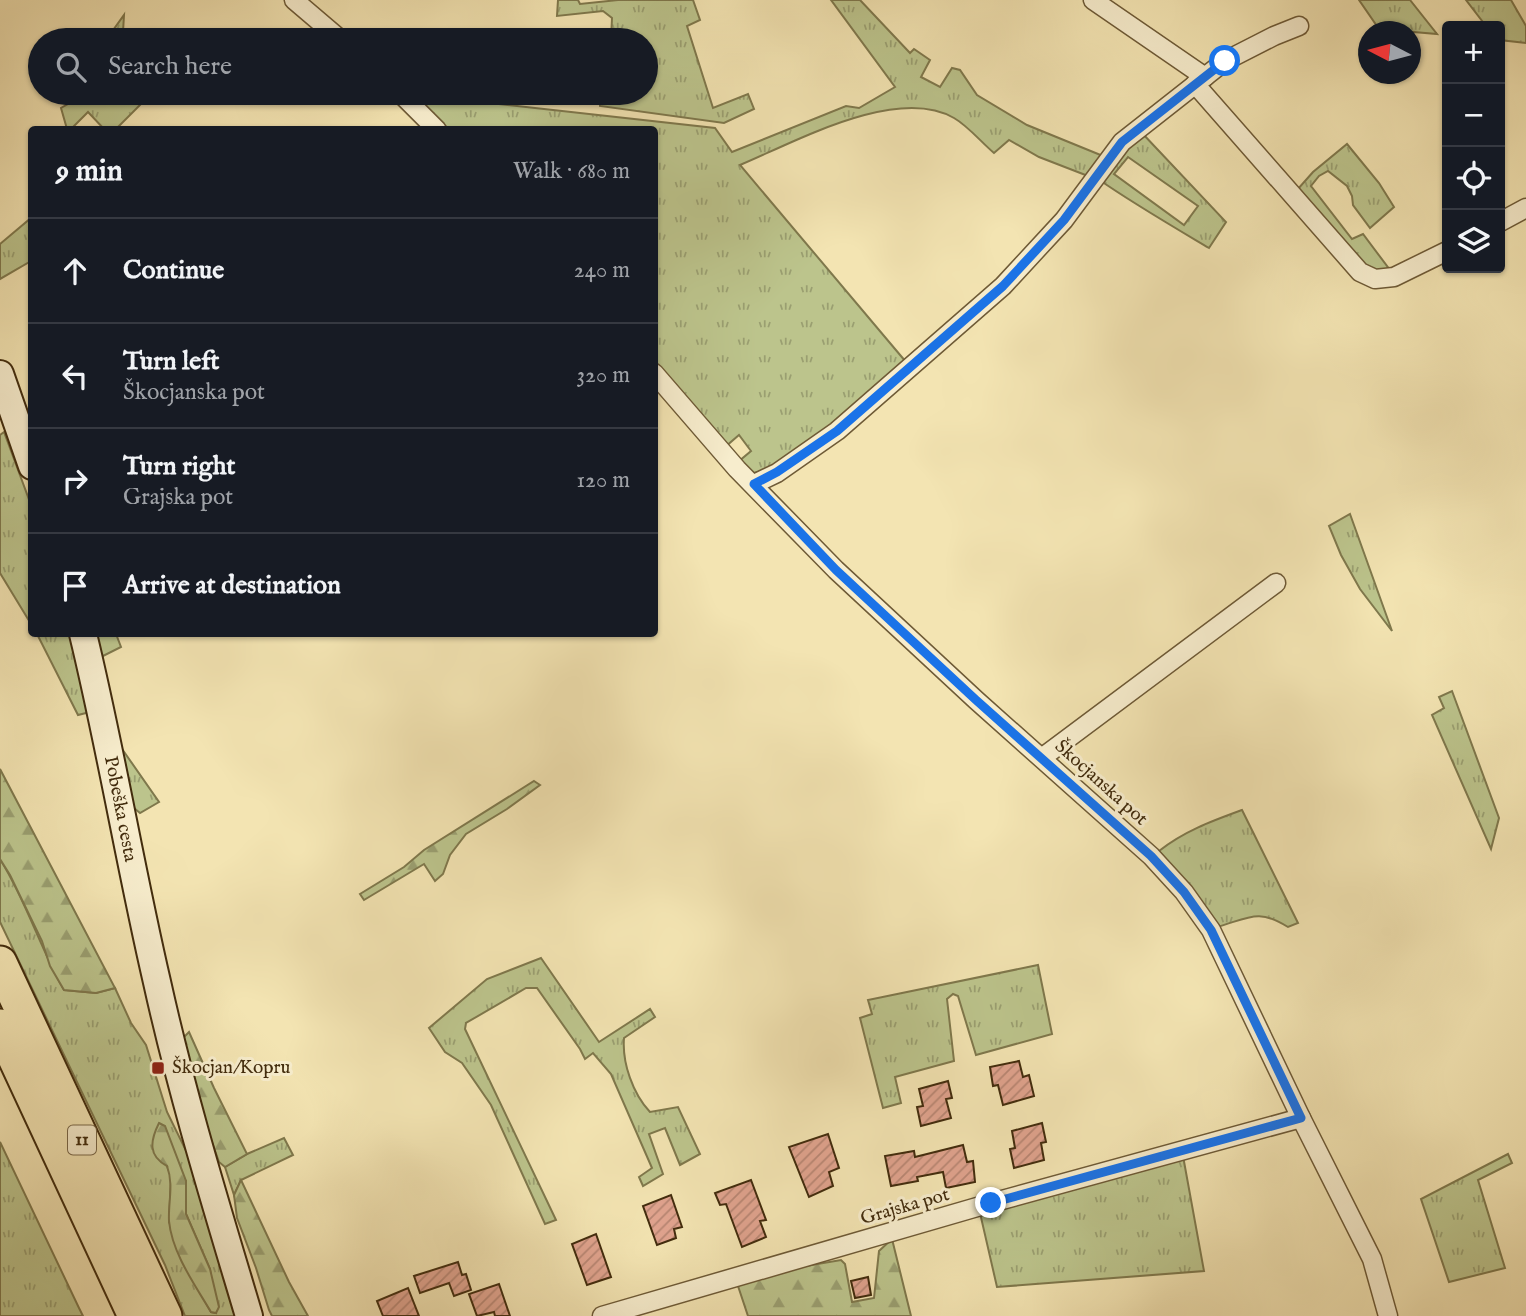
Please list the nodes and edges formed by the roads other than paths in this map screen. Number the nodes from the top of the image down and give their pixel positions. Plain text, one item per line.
1 (294, 0) edge
2 (1093, 0) edge
3 (1299, 26) dead end
4 (327, 28) edge
5 (1200, 80) junction
6 (412, 105) edge
7 (433, 126) edge
8 (1526, 208) edge
9 (1505, 219) edge
10 (1442, 253) edge
11 (0, 374) edge
12 (658, 378) edge
13 (28, 454) edge
14 (754, 484) junction
15 (1276, 583) dead end
16 (84, 637) edge
17 (1042, 757) junction
18 (0, 964) edge
19 (0, 1026) edge
20 (1301, 1118) junction
21 (135, 1316) edge
22 (165, 1316) edge
23 (249, 1316) edge
24 (602, 1316) edge
25 (1388, 1316) edge

1 - 4 street
2 - 5 street
3 - 5 street
5 - 10 street
5 - 14 street
6 - 7 street
8 - 9 street
11 - 13 street
12 - 14 street, Škocjanska pot
14 - 17 street, Škocjanska pot
15 - 17 street
16 - 23 street, Pobeška cesta
17 - 20 street, Škocjanska pot
18 - 22 highway, 11
19 - 21 highway, 11
20 - 24 street, Grajska pot
20 - 25 street, Škocjanska pot

